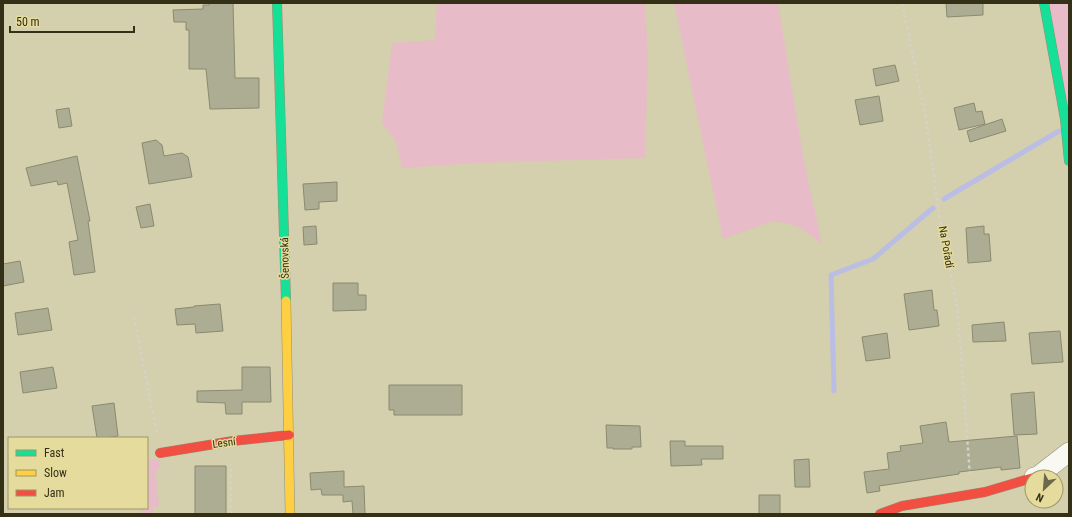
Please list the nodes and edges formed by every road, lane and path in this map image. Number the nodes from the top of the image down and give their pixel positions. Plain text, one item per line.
1 (277, 3) edge
2 (902, 3) edge
3 (1044, 3) edge
4 (1069, 160) edge
5 (134, 317) dead end
6 (289, 435) junction
7 (1069, 452) edge
8 (160, 453) joint
9 (231, 465) dead end
10 (1047, 469) edge
11 (1024, 480) edge
12 (971, 494) junction
13 (231, 514) edge
14 (290, 514) edge
15 (880, 514) edge

1 - 6 main road, Šenovská
2 - 12 path, Na Pořadí
3 - 4 main road
5 - 8 path
6 - 8 main road, Lesní
6 - 14 main road, Šenovská
7 - 10 street
9 - 13 path
11 - 12 main road
12 - 15 main road

